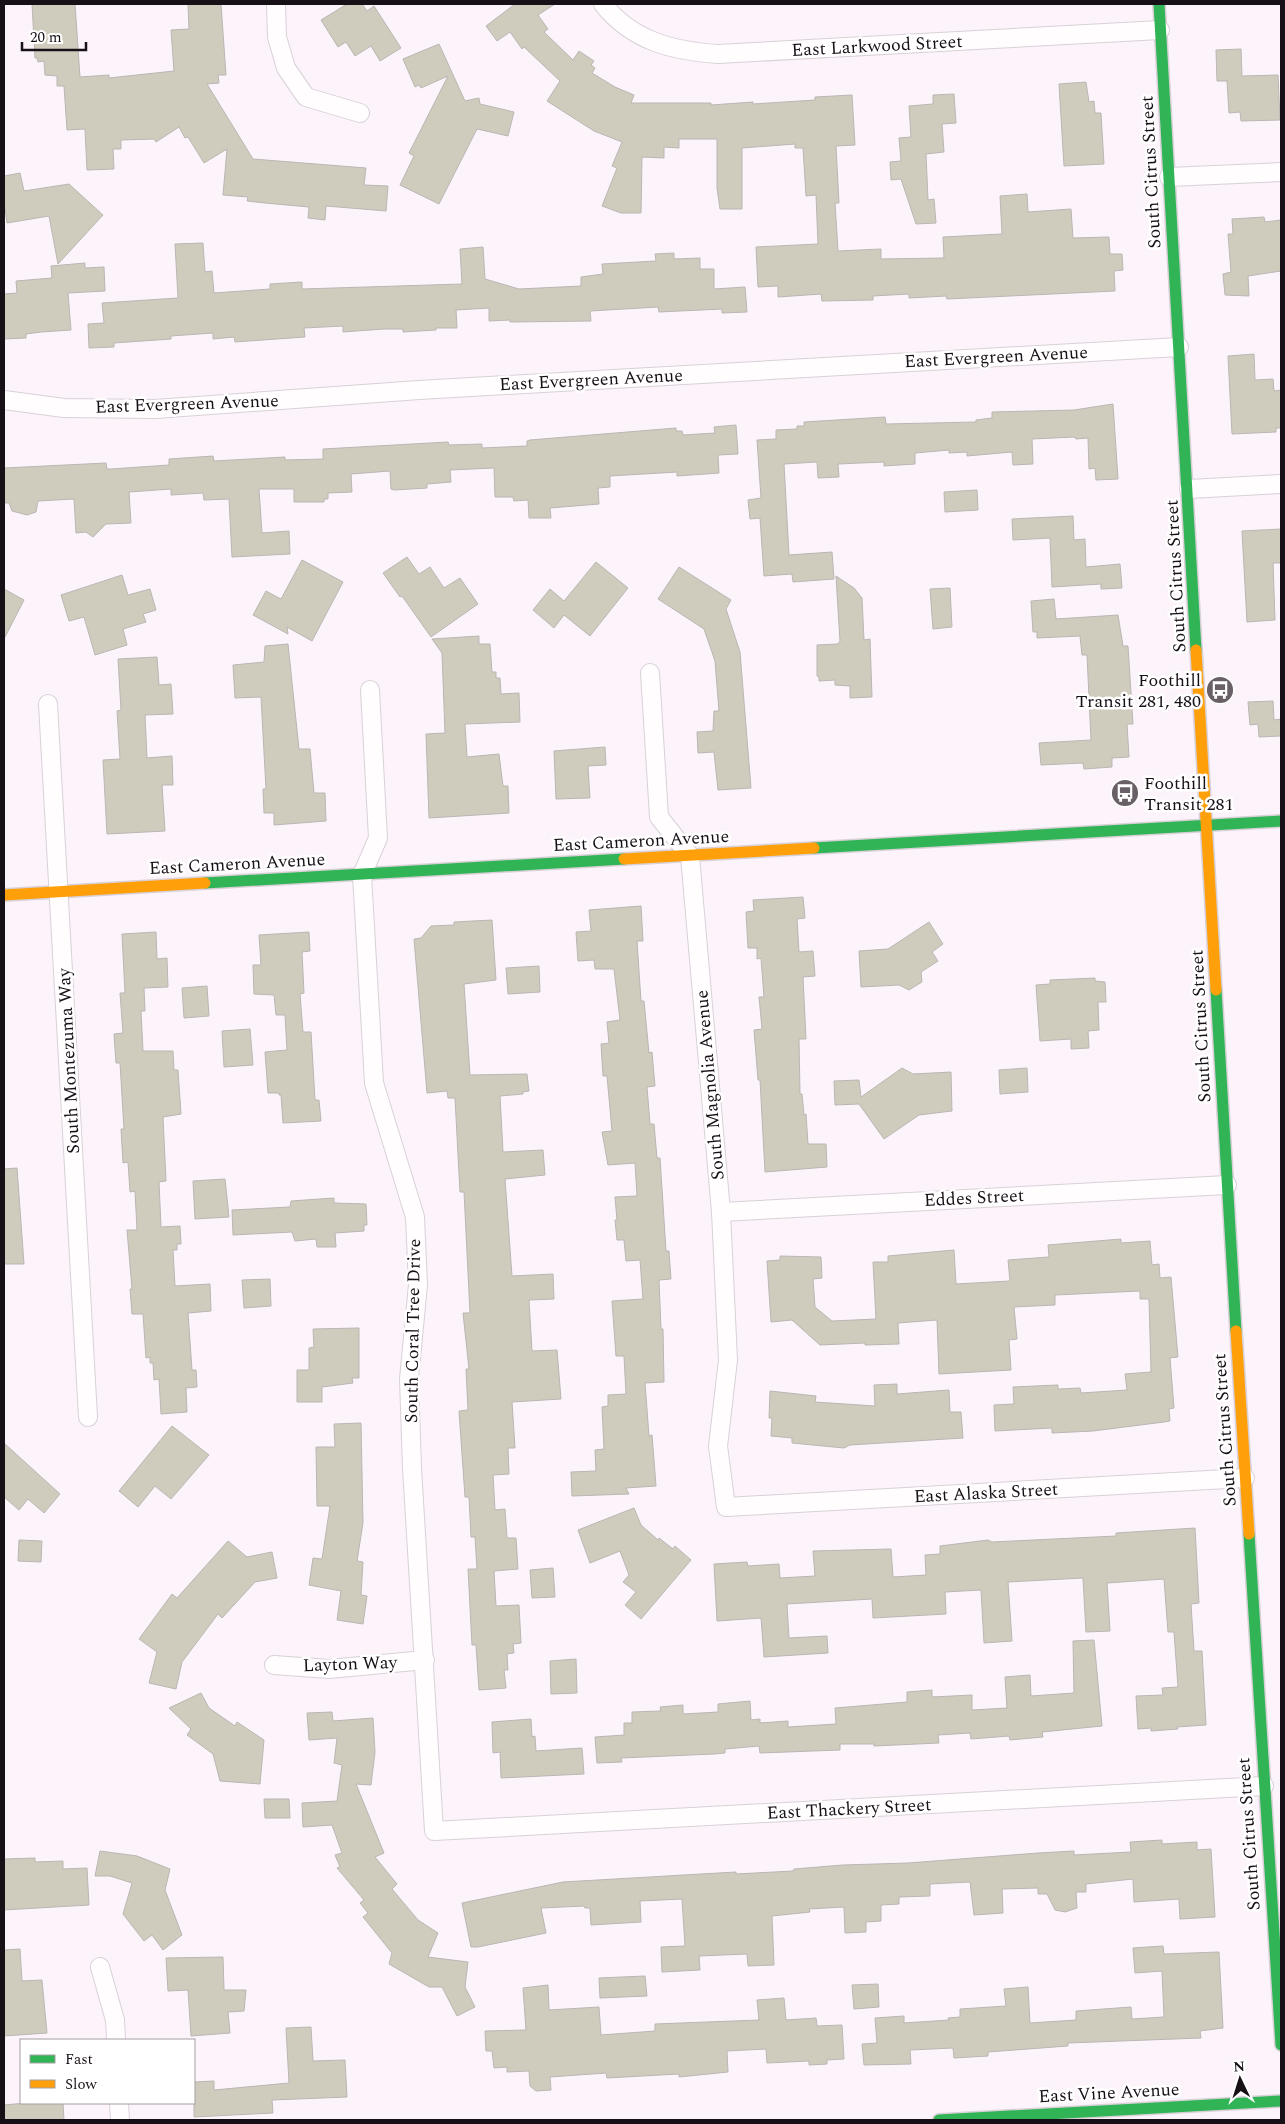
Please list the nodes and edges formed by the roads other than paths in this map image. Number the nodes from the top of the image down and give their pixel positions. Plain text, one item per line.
1 (276, 4) edge
2 (1159, 4) edge
3 (605, 6) edge
4 (1160, 30) junction
5 (360, 113) dead end
6 (1281, 172) edge
7 (1169, 177) junction
8 (1179, 347) junction
9 (4, 400) edge
10 (1281, 484) edge
11 (1188, 489) junction
12 (650, 673) dead end
13 (370, 690) dead end
14 (48, 704) dead end
15 (1281, 822) edge
16 (1207, 826) junction
17 (690, 856) junction
18 (362, 875) junction
19 (60, 892) junction
20 (4, 895) edge
21 (1227, 1185) junction
22 (721, 1212) junction
23 (88, 1417) dead end
24 (1245, 1478) junction
25 (726, 1507) joint
26 (425, 1660) junction
27 (274, 1665) dead end
28 (1264, 1786) junction
29 (434, 1831) joint
30 (100, 1967) dead end
31 (116, 2039) edge
32 (1281, 2045) edge
33 (1281, 2101) edge
34 (119, 2104) edge
35 (120, 2120) edge
36 (939, 2120) edge

1 - 5 street
2 - 4 main road, South Citrus Street
3 - 4 street, East Larkwood Street
4 - 7 main road, South Citrus Street
6 - 7 street
7 - 8 main road, South Citrus Street
8 - 9 street, East Evergreen Avenue
8 - 11 main road, South Citrus Street
10 - 11 street
11 - 16 main road, South Citrus Street
12 - 17 street
13 - 18 street, South Coral Tree Drive
14 - 19 street, South Montezuma Way
15 - 16 main road, East Cameron Avenue
16 - 17 main road, East Cameron Avenue
16 - 21 main road, South Citrus Street
17 - 18 main road, East Cameron Avenue
17 - 22 street, South Magnolia Avenue
18 - 19 main road, East Cameron Avenue
18 - 26 street, South Coral Tree Drive
19 - 20 main road, East Cameron Avenue
19 - 23 street, South Montezuma Way
21 - 22 street, Eddes Street
21 - 24 main road, South Citrus Street
22 - 25 street, South Magnolia Avenue
24 - 25 street, East Alaska Street
24 - 28 main road, South Citrus Street
26 - 27 street, Layton Way
26 - 29 street, South Coral Tree Drive
28 - 29 street, East Thackery Street
28 - 32 main road, South Citrus Street
30 - 31 street
33 - 36 main road, East Vine Avenue
34 - 35 street

